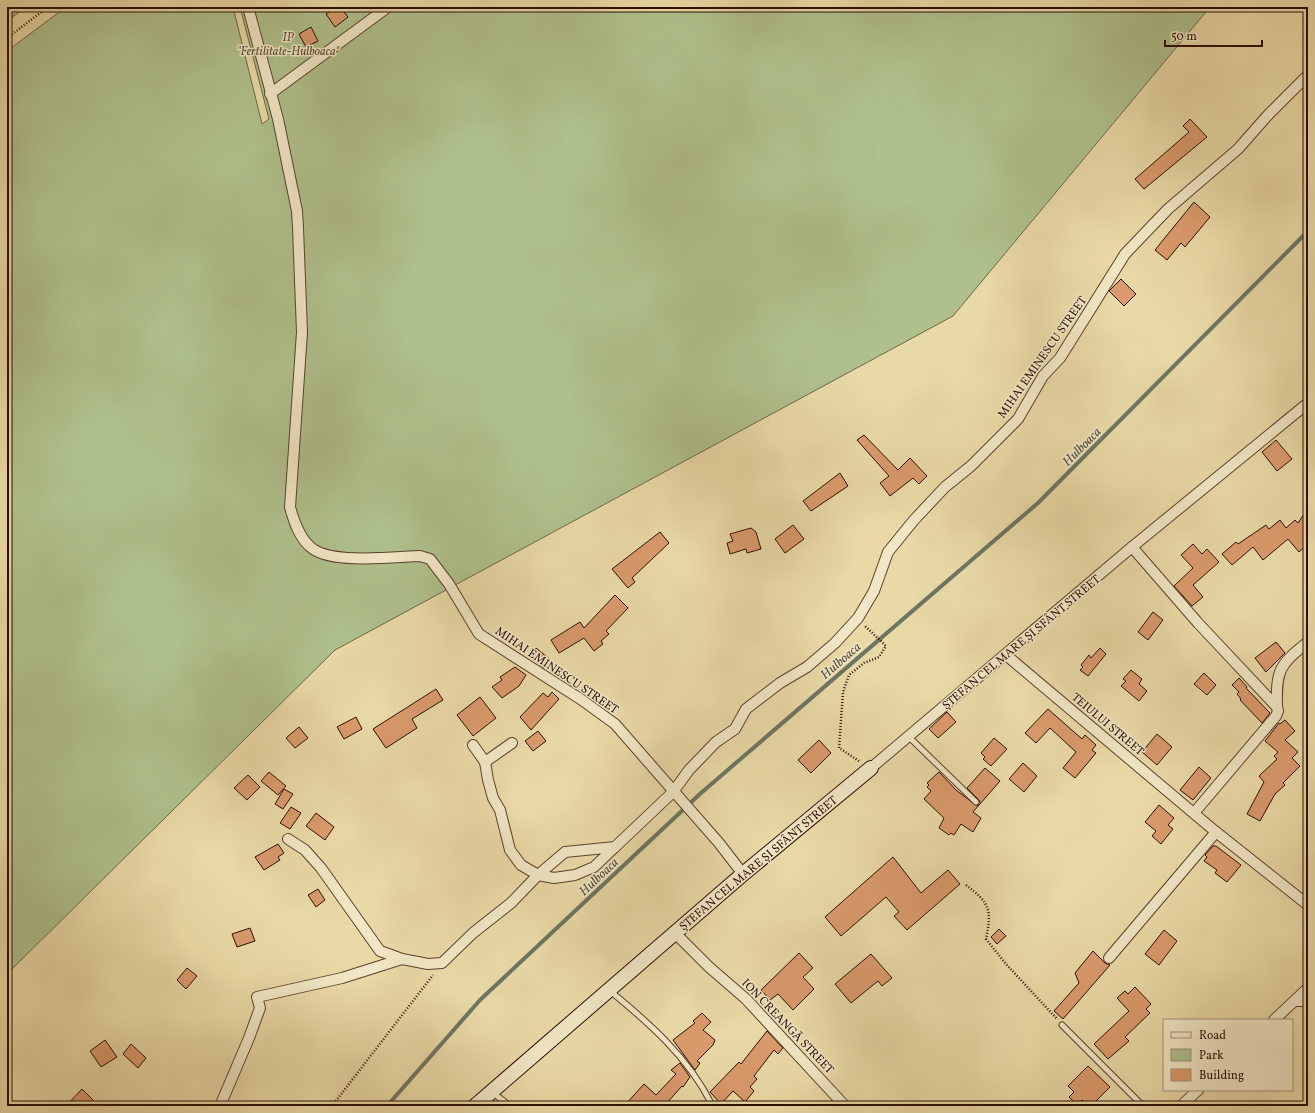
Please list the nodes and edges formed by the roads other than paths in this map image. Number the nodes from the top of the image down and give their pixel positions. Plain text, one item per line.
1 (248, 7) edge
2 (388, 7) edge
3 (1308, 75) edge
4 (270, 94) junction
5 (1308, 403) edge
6 (1132, 547) junction
7 (1308, 642) edge
8 (1006, 654) junction
9 (1277, 707) junction
10 (909, 737) junction
11 (512, 743) dead end
12 (473, 745) dead end
13 (485, 762) junction
14 (871, 768) joint
15 (676, 796) junction
16 (976, 802) dead end
17 (1194, 813) junction
18 (1216, 832) junction
19 (288, 839) dead end
20 (615, 847) junction
21 (538, 874) junction
22 (743, 874) junction
23 (1308, 905) edge
24 (675, 933) junction
25 (1109, 958) dead end
26 (402, 959) junction
27 (1308, 988) edge
28 (609, 990) junction
29 (1295, 1001) junction
30 (1308, 1001) edge
31 (1275, 1019) edge
32 (1062, 1025) road end
33 (491, 1091) junction
34 (1197, 1091) edge
35 (220, 1106) edge
36 (475, 1106) edge
37 (510, 1106) edge
38 (709, 1106) edge
39 (845, 1106) edge
40 (1143, 1106) edge
41 (1181, 1106) edge

1 - 4 street, MIHAI EMINESCU STREET
2 - 4 street
3 - 15 street, MIHAI EMINESCU STREET
4 - 15 street, MIHAI EMINESCU STREET
5 - 6 street, ȘTEFAN CEL MARE ȘI SFÂNT STREET
6 - 8 street, ȘTEFAN CEL MARE ȘI SFÂNT STREET
6 - 9 street
7 - 9 street
8 - 10 street, ȘTEFAN CEL MARE ȘI SFÂNT STREET
8 - 17 street, TEIULUI STREET
9 - 17 street
10 - 14 street, ȘTEFAN CEL MARE ȘI SFÂNT STREET
10 - 16 lane
11 - 13 street
12 - 13 street, MIHAI EMINESCU STREET
13 - 21 street, MIHAI EMINESCU STREET
14 - 22 street, ȘTEFAN CEL MARE ȘI SFÂNT STREET
15 - 20 street, MIHAI EMINESCU STREET
15 - 22 street, MIHAI EMINESCU STREET
17 - 18 street, TEIULUI STREET
18 - 23 street, TEIULUI STREET
18 - 25 street
19 - 26 street
20 - 21 street
20 - 21 street, MIHAI EMINESCU STREET
21 - 26 street
22 - 24 street, ȘTEFAN CEL MARE ȘI SFÂNT STREET
24 - 28 street, ȘTEFAN CEL MARE ȘI SFÂNT STREET
24 - 39 street, ION CREANGĂ STREET
26 - 35 street
27 - 29 street
28 - 33 street, ȘTEFAN CEL MARE ȘI SFÂNT STREET
28 - 38 lane
29 - 30 street
29 - 31 street
32 - 40 lane
33 - 36 street, ȘTEFAN CEL MARE ȘI SFÂNT STREET
33 - 37 lane
34 - 41 street

